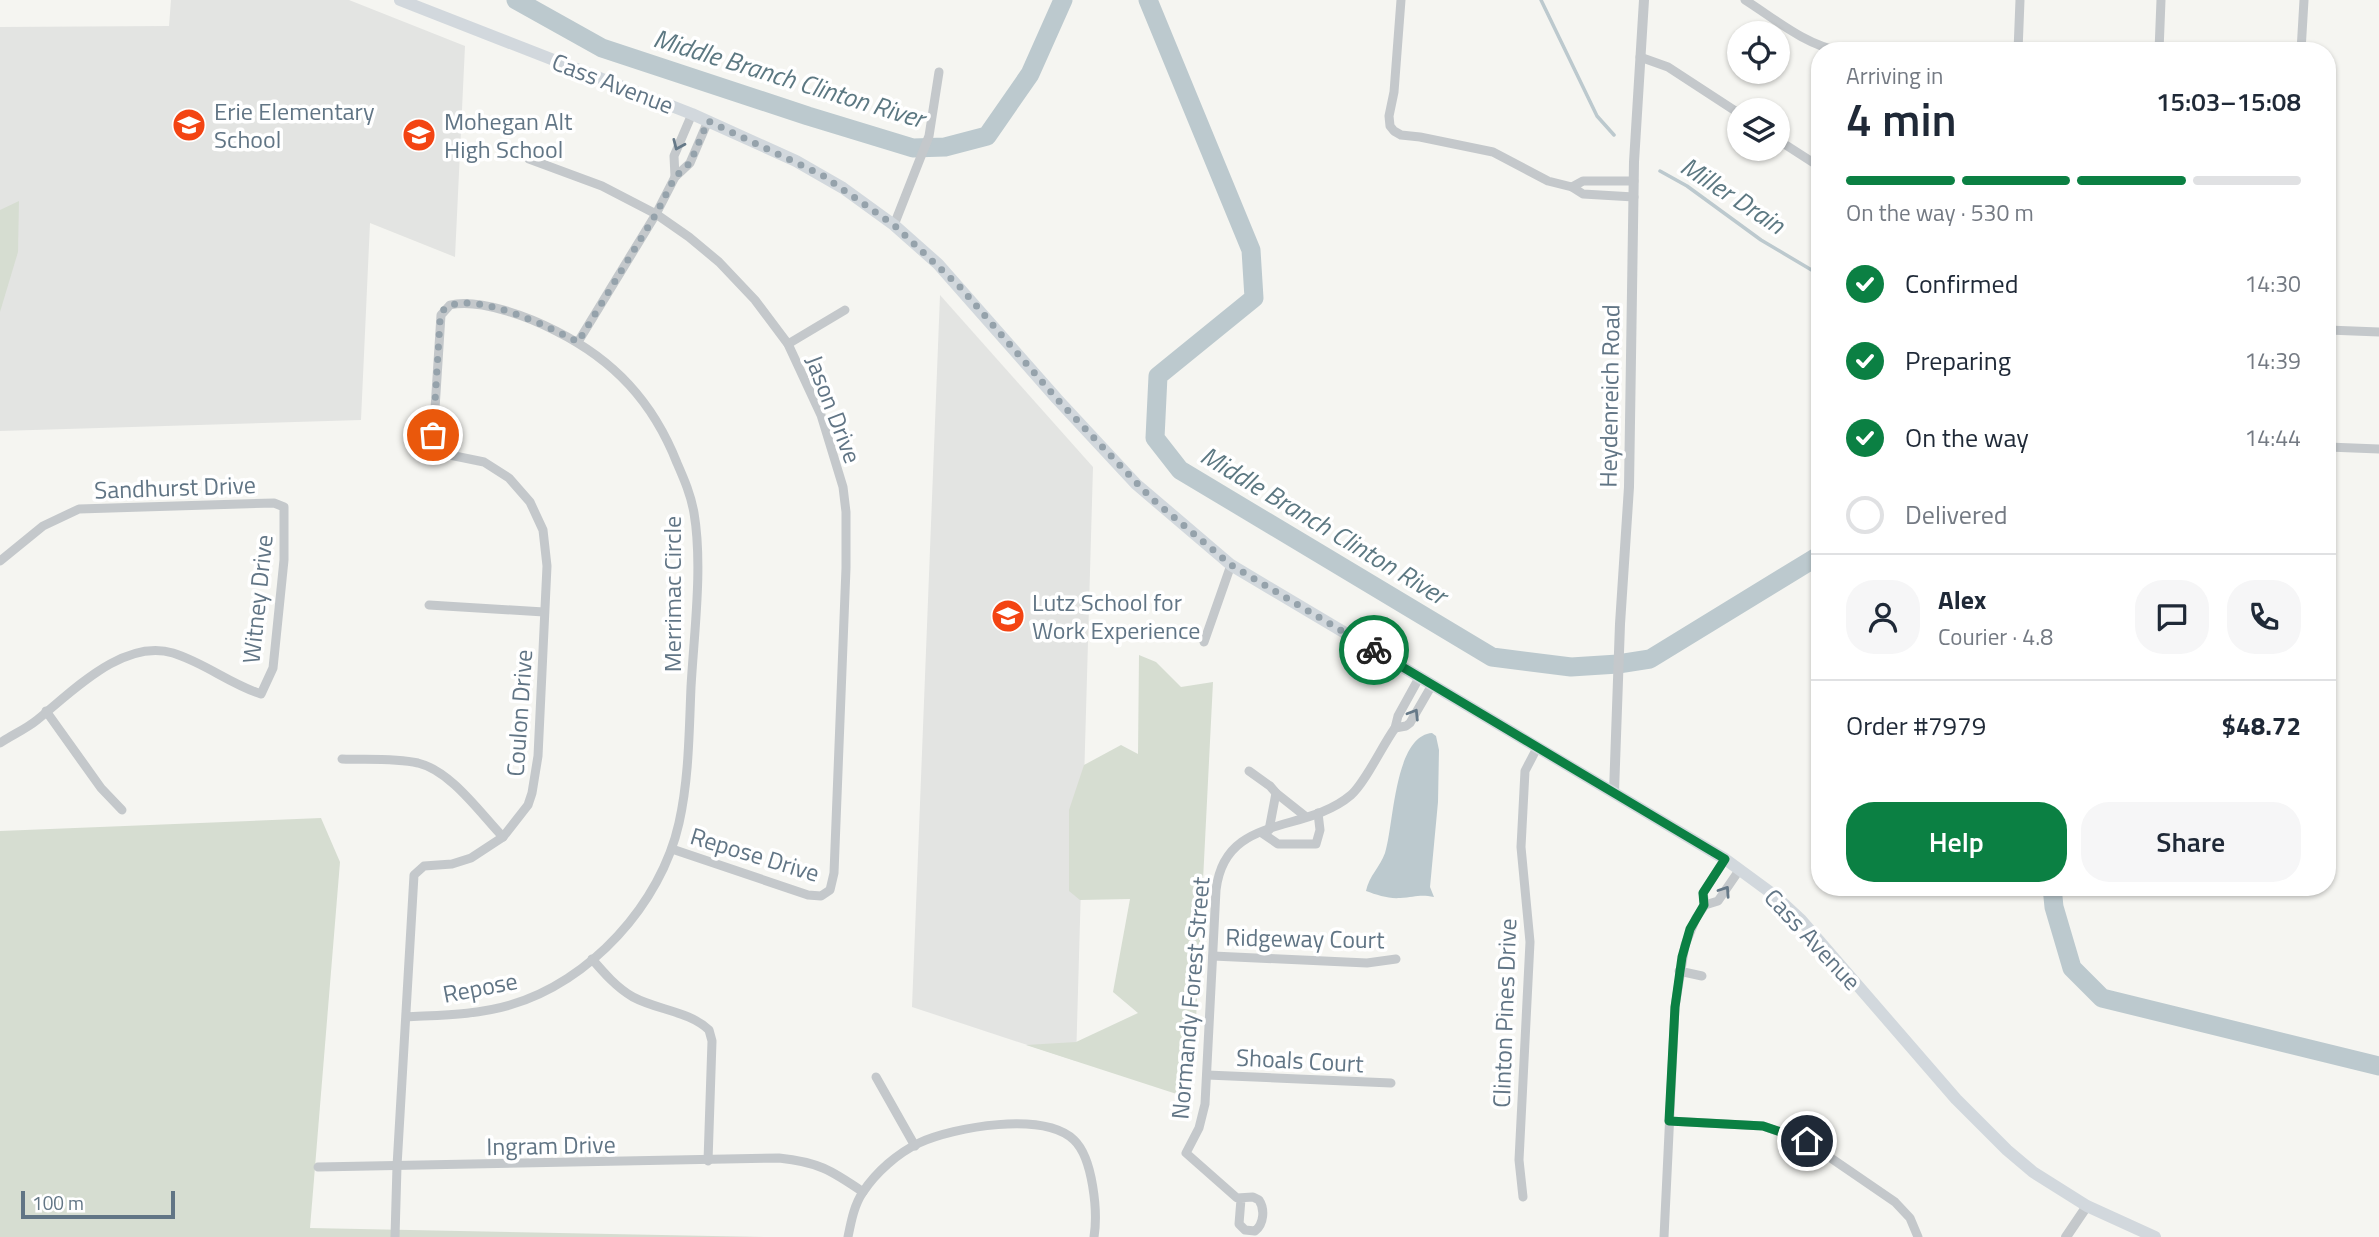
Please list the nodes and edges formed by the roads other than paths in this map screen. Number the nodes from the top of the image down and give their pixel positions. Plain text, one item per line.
1 (400, 0) edge
2 (1401, 0) edge
3 (1644, 0) edge
4 (1745, 0) edge
5 (2020, 0) edge
6 (2161, 0) edge
7 (2304, 0) edge
8 (1813, 42) edge
9 (2018, 42) edge
10 (2159, 42) edge
11 (2302, 42) edge
12 (1640, 57) junction
13 (939, 72) dead end
14 (1727, 106) edge
15 (692, 114) junction
16 (708, 121) junction
17 (1790, 148) edge
18 (529, 159) dead end
19 (1811, 161) edge
20 (675, 177) junction
21 (1603, 181) junction
22 (1634, 181) junction
23 (1572, 187) junction
24 (1603, 195) junction
25 (1634, 197) junction
26 (656, 214) junction
27 (894, 225) junction
28 (444, 309) joint
29 (845, 310) dead end
30 (2336, 330) edge
31 (2379, 332) edge
32 (578, 342) junction
33 (788, 344) junction
34 (2336, 447) edge
35 (2379, 449) edge
36 (284, 507) joint
37 (0, 561) edge
38 (1231, 565) junction
39 (429, 605) dead end
40 (544, 612) junction
41 (1205, 642) dead end
42 (1419, 678) junction
43 (1432, 685) junction
44 (46, 711) junction
45 (1395, 728) junction
46 (0, 743) edge
47 (1538, 748) junction
48 (342, 759) dead end
49 (1249, 771) dead end
50 (1614, 792) junction
51 (1276, 793) junction
52 (122, 810) dead end
53 (1318, 813) junction
54 (1305, 817) junction
55 (1265, 832) junction
56 (503, 837) junction
57 (671, 849) junction
58 (1725, 859) junction
59 (1740, 869) junction
60 (826, 894) joint
61 (1704, 905) junction
62 (1213, 956) junction
63 (592, 959) junction
64 (1396, 959) dead end
65 (1679, 971) junction
66 (1702, 976) dead end
67 (406, 1017) junction
68 (1207, 1074) junction
69 (876, 1077) dead end
70 (1391, 1083) dead end
71 (1669, 1121) junction
72 (915, 1146) junction
73 (708, 1161) junction
74 (397, 1166) junction
75 (318, 1167) dead end
76 (863, 1192) junction
77 (1523, 1197) dead end
78 (1241, 1199) dead end
79 (2087, 1206) junction
80 (395, 1237) edge
81 (848, 1237) edge
82 (1094, 1237) edge
83 (1664, 1237) edge
84 (1918, 1237) edge
85 (2066, 1237) edge
86 (2155, 1237) edge

1 - 15 main road, Cass Avenue
2 - 23 street
3 - 12 street, Heydenreich Road
4 - 8 street
5 - 9 street
6 - 10 street
7 - 11 street
12 - 14 street
12 - 22 street, Heydenreich Road
13 - 27 street
15 - 16 main road, Cass Avenue
15 -> 20 street
16 - 20 street
16 - 27 main road, Cass Avenue
17 - 19 street
18 - 26 street, Jason Drive
20 - 26 street
21 - 22 street
21 - 23 street
21 - 24 street
22 - 25 street, Heydenreich Road
23 - 24 street
24 - 25 street
25 - 50 street, Heydenreich Road
26 - 32 street
26 - 33 street, Jason Drive
27 - 38 main road, Cass Avenue
28 - 32 street, Merrimac Circle
28 - 40 street, Coulon Drive
29 - 33 street
30 - 31 street
32 - 57 street, Merrimac Circle
33 - 60 street, Jason Drive
34 - 35 street
36 - 37 street, Sandhurst Drive
36 - 44 street, Witney Drive
38 - 41 street
38 - 42 main road, Cass Avenue
39 - 40 street
40 - 56 street, Coulon Drive
42 - 43 main road, Cass Avenue
42 - 45 street, Normandy Forest Street
45 -> 43 street, Normandy Forest Street
43 - 47 main road, Cass Avenue
44 - 46 street
44 - 52 street
45 - 53 street, Normandy Forest Street
47 - 50 main road, Cass Avenue
47 - 77 street, Clinton Pines Drive
48 - 56 street
49 - 51 street
50 - 58 main road, Cass Avenue
51 - 54 street
51 - 55 street
53 - 54 street, Normandy Forest Street
53 - 55 street
54 - 55 street, Normandy Forest Street
55 - 62 street, Normandy Forest Street
56 - 67 street, Coulon Drive
57 - 60 street, Repose Drive
57 - 63 street, Merrimac Circle
58 - 59 main road, Cass Avenue
58 - 61 street
61 -> 59 street
59 - 79 main road, Cass Avenue
61 - 65 street
62 - 64 street, Ridgeway Court
62 - 68 street, Normandy Forest Street
63 - 67 street, Repose
63 - 73 street
65 - 66 street
65 - 71 street
67 - 74 street, Coulon Drive
68 - 70 street, Shoals Court
68 - 78 street, Normandy Forest Street
69 - 72 street
71 - 83 street
71 - 84 street
72 - 76 street
72 - 82 street
73 - 74 street, Ingram Drive
73 - 76 street, Ingram Drive
74 - 75 street, Ingram Drive
74 - 80 street, Coulon Drive
76 - 81 street
79 - 85 street
79 - 86 main road, Cass Avenue

